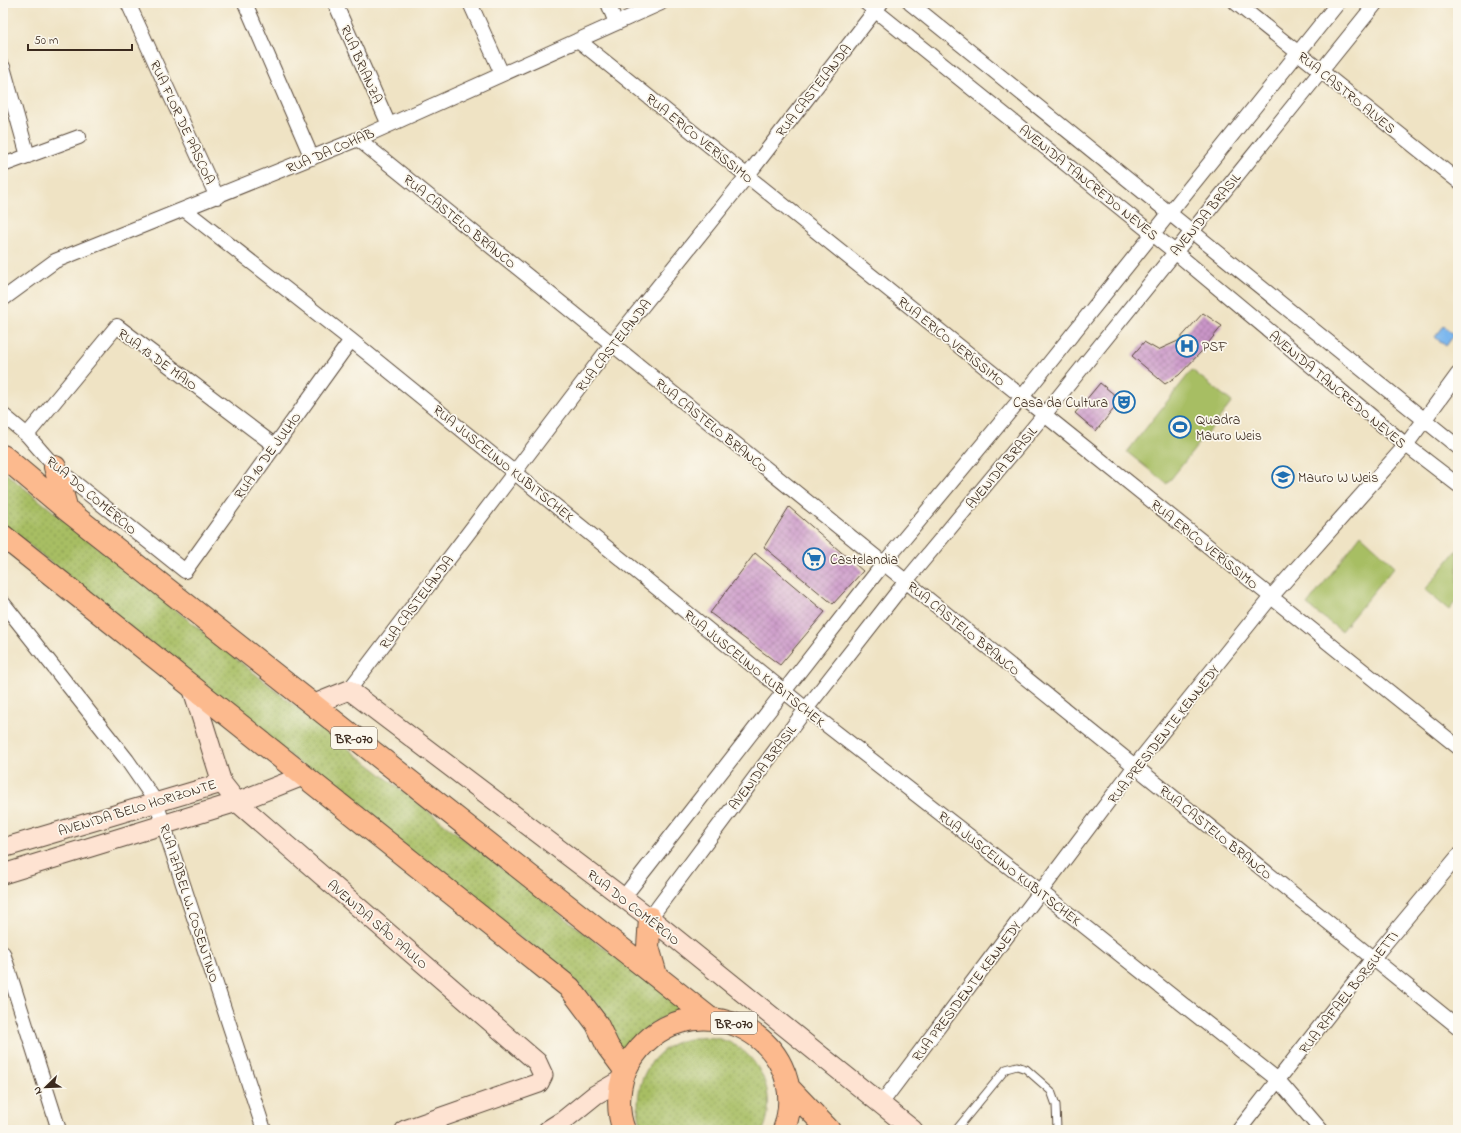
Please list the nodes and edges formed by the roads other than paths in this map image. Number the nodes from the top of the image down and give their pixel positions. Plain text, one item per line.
1 (128, 3) edge
2 (245, 3) edge
3 (335, 3) edge
4 (470, 3) edge
5 (608, 3) edge
6 (661, 3) edge
7 (910, 3) edge
8 (1236, 3) edge
9 (1338, 3) edge
10 (1376, 3) edge
11 (874, 5) edge
12 (616, 23) junction
13 (578, 40) junction
14 (1298, 53) junction
15 (3, 67) edge
16 (1320, 70) junction
17 (502, 74) junction
18 (389, 125) junction
19 (79, 137) dead end
20 (358, 139) junction
21 (28, 156) junction
22 (312, 158) junction
23 (3, 166) edge
24 (747, 176) junction
25 (1458, 181) edge
26 (217, 197) junction
27 (185, 210) junction
28 (1170, 213) junction
29 (1192, 231) junction
30 (1153, 234) junction
31 (1175, 252) junction
32 (3, 300) edge
33 (351, 340) junction
34 (612, 344) junction
35 (1458, 374) edge
36 (1022, 397) junction
37 (3, 415) edge
38 (1044, 415) junction
39 (1424, 420) junction
40 (27, 435) junction
41 (274, 445) junction
42 (1406, 445) junction
43 (1458, 447) edge
44 (3, 456) edge
45 (55, 467) junction
46 (515, 472) junction
47 (1458, 486) edge
48 (67, 510) junction
49 (3, 536) edge
50 (884, 563) junction
51 (185, 571) joint
52 (906, 581) junction
53 (1271, 597) junction
54 (3, 603) edge
55 (192, 687) junction
56 (349, 690) junction
57 (784, 691) junction
58 (312, 705) junction
59 (806, 709) junction
60 (1458, 747) edge
61 (1136, 766) junction
62 (303, 776) junction
63 (222, 783) junction
64 (156, 802) junction
65 (237, 802) junction
66 (164, 824) junction
67 (3, 848) edge
68 (1458, 856) edge
69 (3, 874) edge
70 (1040, 891) junction
71 (623, 898) junction
72 (650, 918) junction
73 (3, 953) edge
74 (1373, 958) junction
75 (656, 975) junction
76 (708, 1017) junction
77 (1458, 1027) edge
78 (623, 1075) junction
79 (1278, 1080) junction
80 (788, 1087) junction
81 (880, 1105) junction
82 (59, 1130) edge
83 (264, 1130) edge
84 (405, 1130) edge
85 (548, 1130) edge
86 (624, 1130) edge
87 (784, 1130) edge
88 (829, 1130) edge
89 (913, 1130) edge
90 (956, 1130) edge
91 (1057, 1130) edge
92 (1239, 1130) edge
93 (1321, 1130) edge

1 - 26 street, RUA FLOR DE PASCOA
2 - 22 street
3 - 18 street, RUA BRIANZA
4 - 17 street
5 - 12 street
6 - 12 street, RUA DA COHAB
7 - 28 street, AVENIDA TANCREDO NEVES
8 - 14 street, RUA CASTRO ALVES
9 - 14 street, AVENIDA BRASIL
10 - 16 street, AVENIDA BRASIL
11 - 24 street, RUA CASTELANDA
11 - 30 street, AVENIDA TANCREDO NEVES
12 - 13 street, RUA DA COHAB
13 - 17 street, RUA DA COHAB
13 - 24 street, RUA ERICO VERÍSSIMO
14 - 16 street, RUA CASTRO ALVES
14 - 28 street, AVENIDA BRASIL
15 - 21 street
16 - 25 street, RUA CASTRO ALVES
16 - 29 street, AVENIDA BRASIL
17 - 18 street, RUA DA COHAB
18 - 20 street, RUA DA COHAB
19 - 21 street
20 - 22 street, RUA DA COHAB
20 - 34 street, RUA CASTELO BRANCO
21 - 23 street
22 - 26 street, RUA DA COHAB
24 - 34 street, RUA CASTELANDA
24 - 36 street, RUA ERICO VERÍSSIMO
26 - 27 street, RUA DA COHAB
27 - 32 street, RUA DA COHAB
27 - 33 street, RUA JUSCELINO KUBITSCHEK
28 - 29 street, AVENIDA TANCREDO NEVES
28 - 30 street, AVENIDA BRASIL
29 - 31 street, AVENIDA BRASIL
29 - 39 street, AVENIDA TANCREDO NEVES
30 - 31 street, AVENIDA TANCREDO NEVES
30 - 36 street, AVENIDA BRASIL
31 - 38 street, AVENIDA BRASIL
31 - 42 street, AVENIDA TANCREDO NEVES
33 - 41 street, RUA 10 DE JULHO
33 - 46 street, RUA JUSCELINO KUBITSCHEK
34 - 46 street, RUA CASTELANDA
34 - 50 street, RUA CASTELO BRANCO
35 - 39 street, RUA PRESIDENTE KENNEDY
36 - 38 street, RUA ERICO VERÍSSIMO
36 - 50 street, AVENIDA BRASIL
37 - 40 street, RUA DO COMÉRCIO
38 - 52 street, AVENIDA BRASIL
38 - 53 street, RUA ERICO VERÍSSIMO
39 - 42 street, RUA PRESIDENTE KENNEDY
39 - 43 street, AVENIDA TANCREDO NEVES
40 - 41 street, RUA 13 DE MAIO
40 - 45 street, RUA DO COMÉRCIO
41 - 51 street, RUA 10 DE JULHO
42 - 47 street, AVENIDA TANCREDO NEVES
42 - 53 street, RUA PRESIDENTE KENNEDY
44 - 48 highway, BR-070
45 - 48 highway
45 - 51 street, RUA DO COMÉRCIO
46 - 56 street, RUA CASTELANDA
46 - 57 street, RUA JUSCELINO KUBITSCHEK
48 - 58 highway, BR-070
49 - 55 highway
50 - 52 street, RUA CASTELO BRANCO
50 - 57 street, AVENIDA BRASIL
52 - 59 street, AVENIDA BRASIL
52 - 61 street, RUA CASTELO BRANCO
53 - 60 street, RUA ERICO VERÍSSIMO
53 - 61 street, RUA PRESIDENTE KENNEDY
54 - 64 street, RUA IZABEL W. COSENTINO
55 - 62 highway
55 - 63 street, AVENIDA BELO HORIZONTE
56 - 58 street
56 - 71 street, RUA DO COMÉRCIO
57 - 59 street, RUA JUSCELINO KUBITSCHEK
57 - 71 street, AVENIDA BRASIL
58 - 75 highway, BR-070
59 - 70 street, RUA JUSCELINO KUBITSCHEK
59 - 72 street, AVENIDA BRASIL
61 - 70 street, RUA PRESIDENTE KENNEDY
61 - 74 street, RUA CASTELO BRANCO
62 - 65 street, AVENIDA BELO HORIZONTE
62 - 78 highway
63 - 64 street, AVENIDA BELO HORIZONTE
63 - 65 street, AVENIDA SÃO PAULO
64 - 66 street, RUA IZABEL W. COSENTINO
64 - 67 street, AVENIDA BELO HORIZONTE
65 - 66 street, AVENIDA BELO HORIZONTE
65 - 84 street, AVENIDA SÃO PAULO
66 - 69 street, AVENIDA BELO HORIZONTE
66 - 83 street, RUA IZABEL W. COSENTINO
68 - 74 street, RUA RAFAEL BORGUETTI
70 - 79 street, RUA JUSCELINO KUBITSCHEK
70 - 81 street, RUA PRESIDENTE KENNEDY
71 - 72 street, RUA DO COMÉRCIO
72 - 75 highway
72 - 81 street, RUA DO COMÉRCIO
73 - 82 street
74 - 77 street, RUA CASTELO BRANCO
74 - 79 street, RUA RAFAEL BORGUETTI
75 - 76 highway, BR-070
76 - 78 highway, BR-070
76 - 80 highway, BR-070
78 - 85 street
78 - 86 highway, BR-070
79 - 92 street, RUA RAFAEL BORGUETTI
79 - 93 street, RUA JUSCELINO KUBITSCHEK
80 - 87 highway, BR-070
80 - 88 highway, BR-070
81 - 89 street, RUA DO COMÉRCIO
90 - 91 lane

